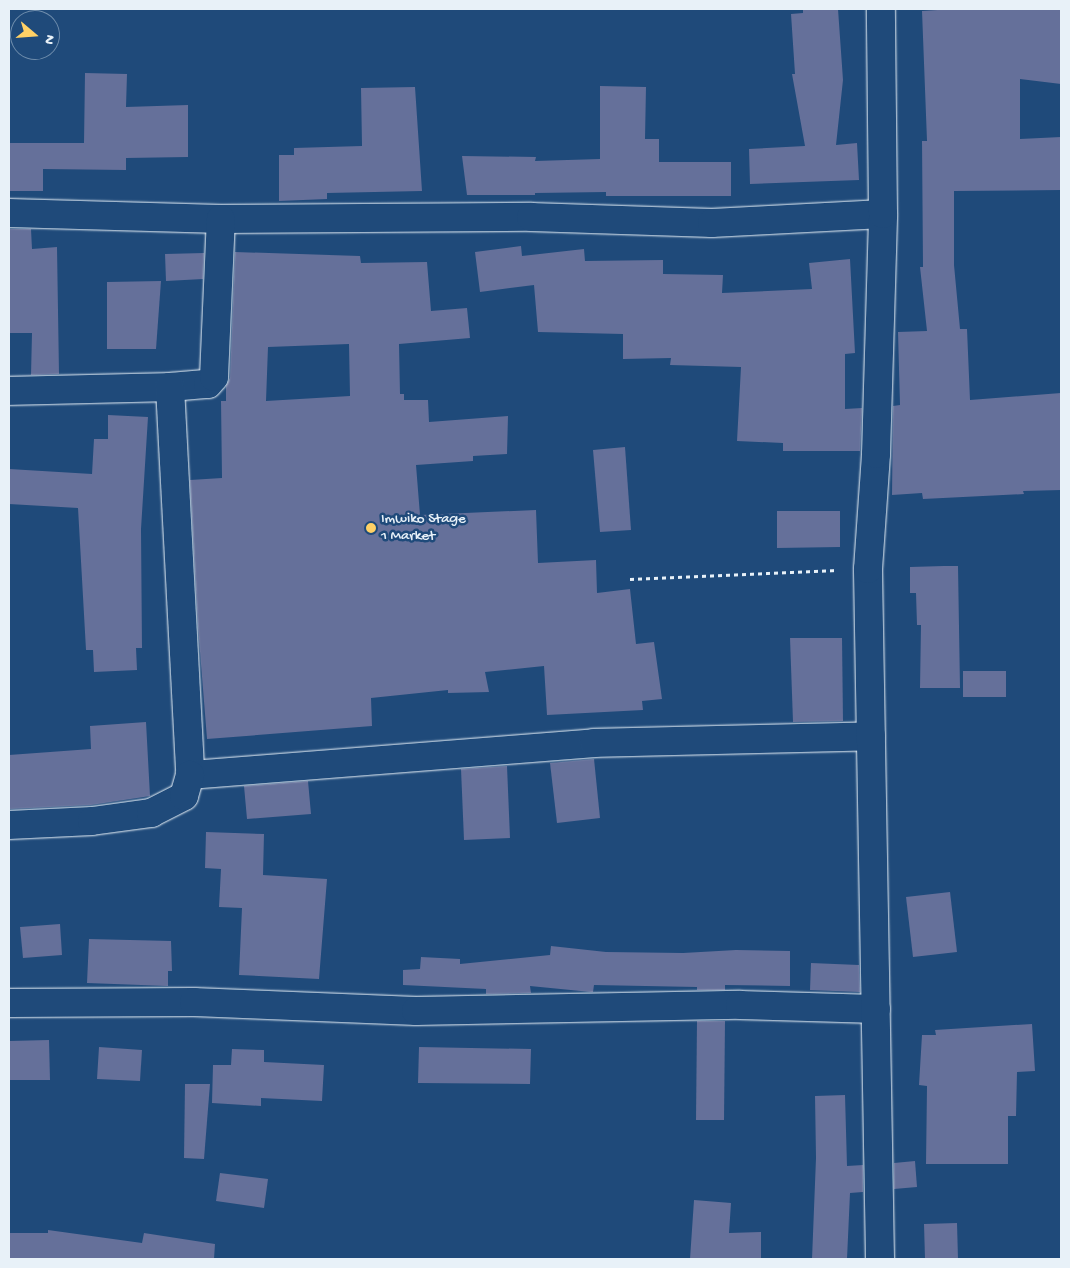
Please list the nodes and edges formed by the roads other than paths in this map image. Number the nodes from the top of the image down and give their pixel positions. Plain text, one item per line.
1 (881, 9) edge
2 (9, 213) edge
3 (883, 214) junction
4 (221, 219) junction
5 (170, 387) junction
6 (9, 391) edge
7 (871, 736) junction
8 (190, 775) junction
9 (9, 826) edge
10 (9, 1004) edge
11 (876, 1009) junction
12 (880, 1259) edge

1 - 3 street
2 - 4 street
3 - 4 street
3 - 7 street
4 - 5 street
5 - 6 street
5 - 8 street
7 - 8 street
7 - 11 street
8 - 9 street
10 - 11 street
11 - 12 street

